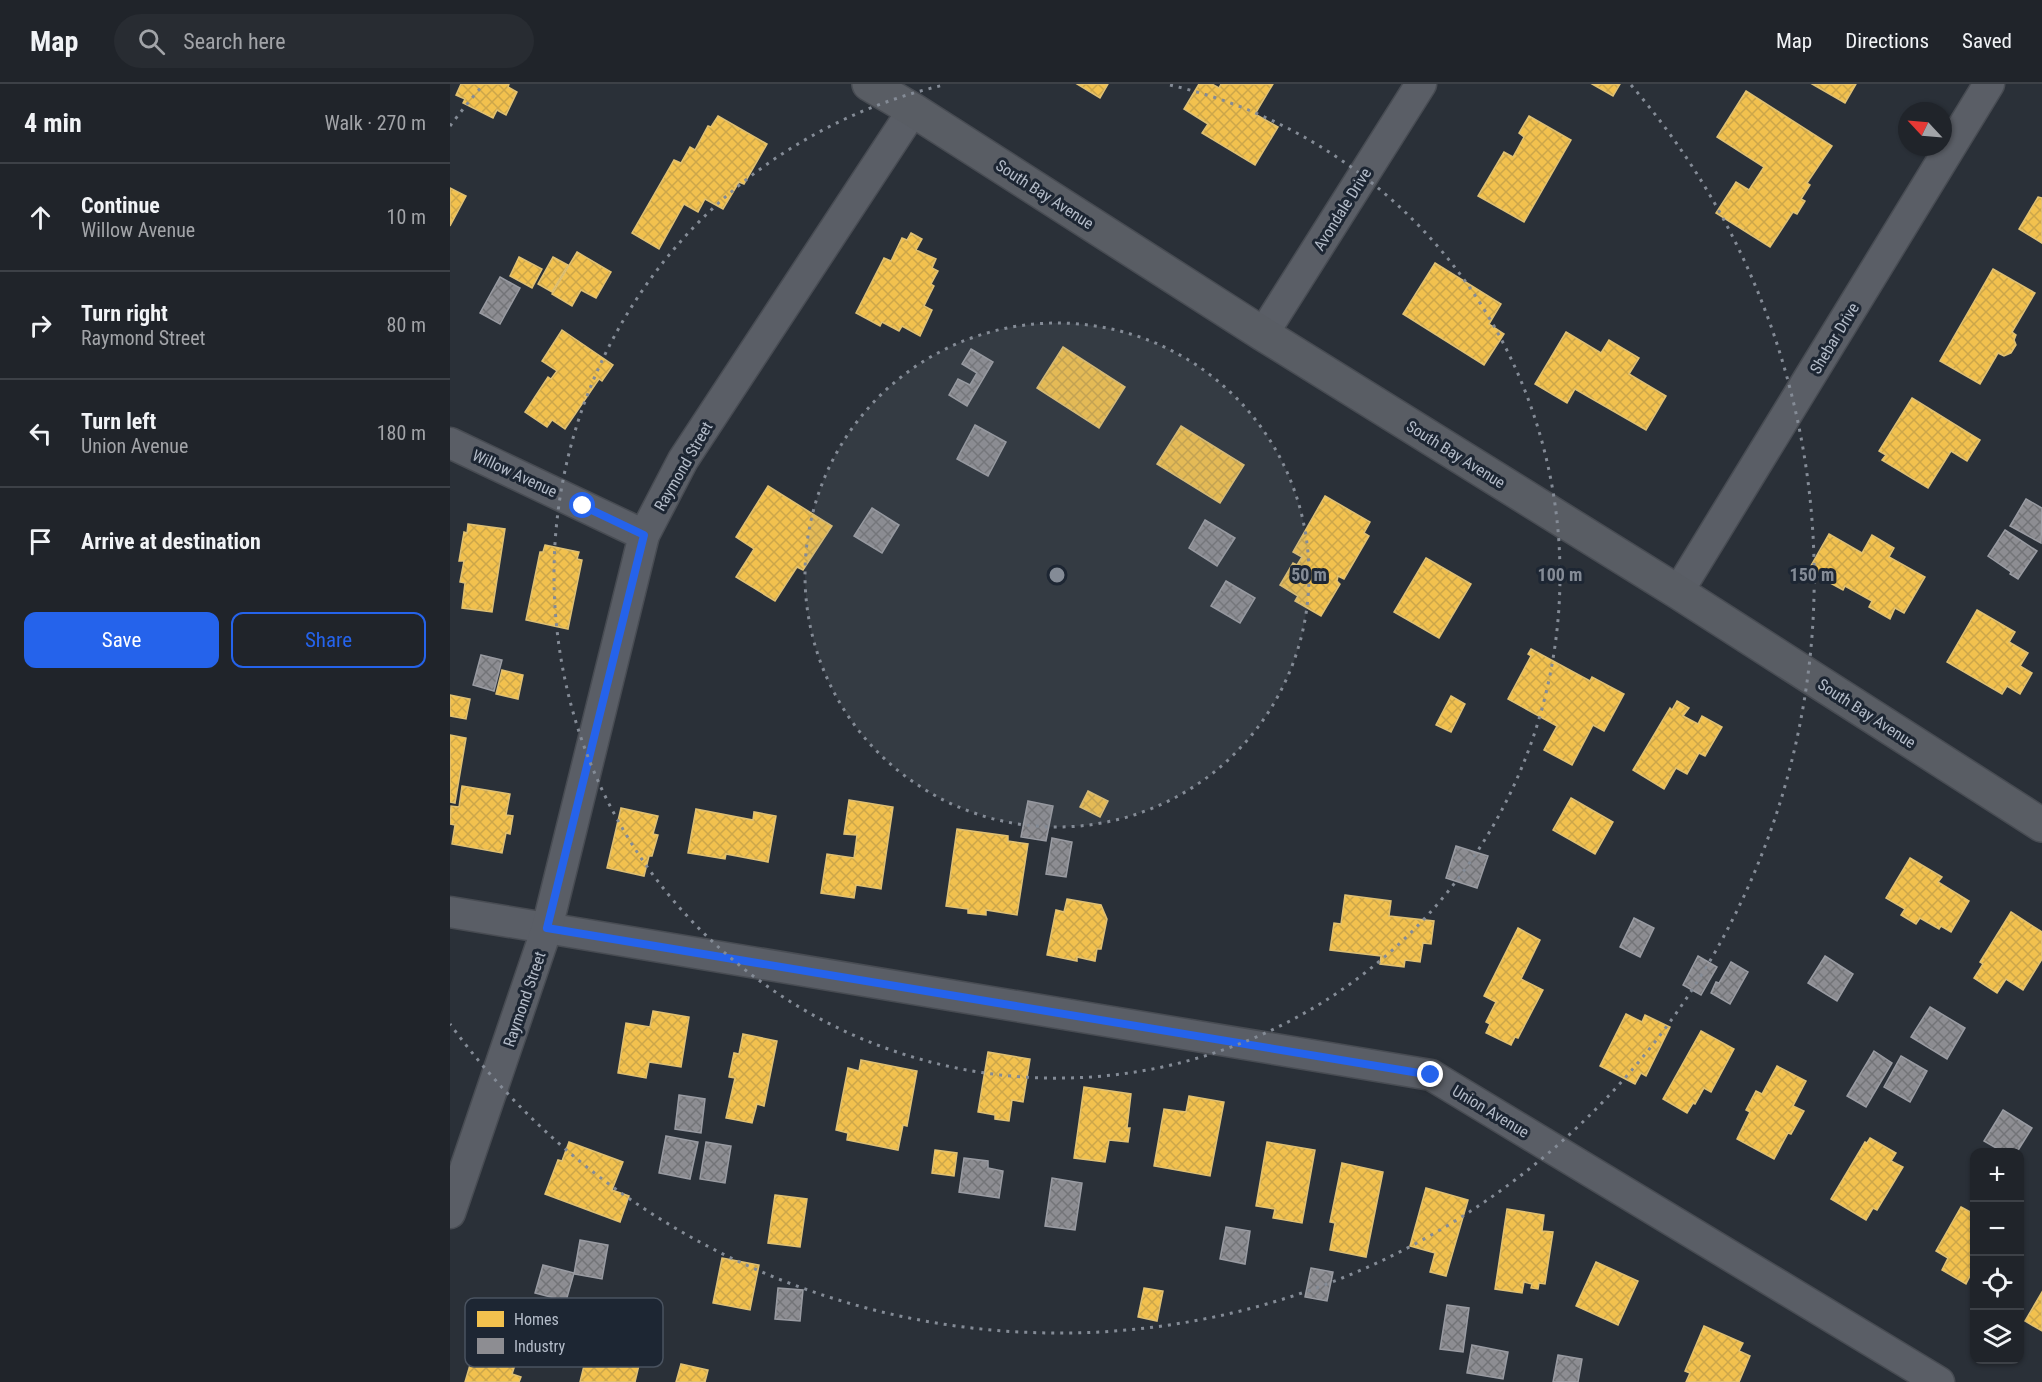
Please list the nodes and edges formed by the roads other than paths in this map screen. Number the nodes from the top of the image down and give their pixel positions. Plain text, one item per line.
1 (869, 84) edge
2 (1421, 84) edge
3 (1989, 84) edge
4 (913, 110) junction
5 (1263, 334) junction
6 (450, 443) edge
7 (644, 535) junction
8 (1678, 592) junction
9 (2042, 825) edge
10 (450, 912) edge
11 (547, 928) junction
12 (450, 1213) edge
13 (1939, 1382) edge

1 - 4 street, South Bay Avenue
2 - 5 street, Avondale Drive
3 - 8 street, Shebar Drive
4 - 5 street, South Bay Avenue
4 - 7 street, Raymond Street
5 - 8 street, South Bay Avenue
6 - 7 street, Willow Avenue
7 - 11 street, Raymond Street
8 - 9 street, South Bay Avenue
10 - 11 street, Union Avenue
11 - 12 street, Raymond Street
11 - 13 street, Union Avenue

